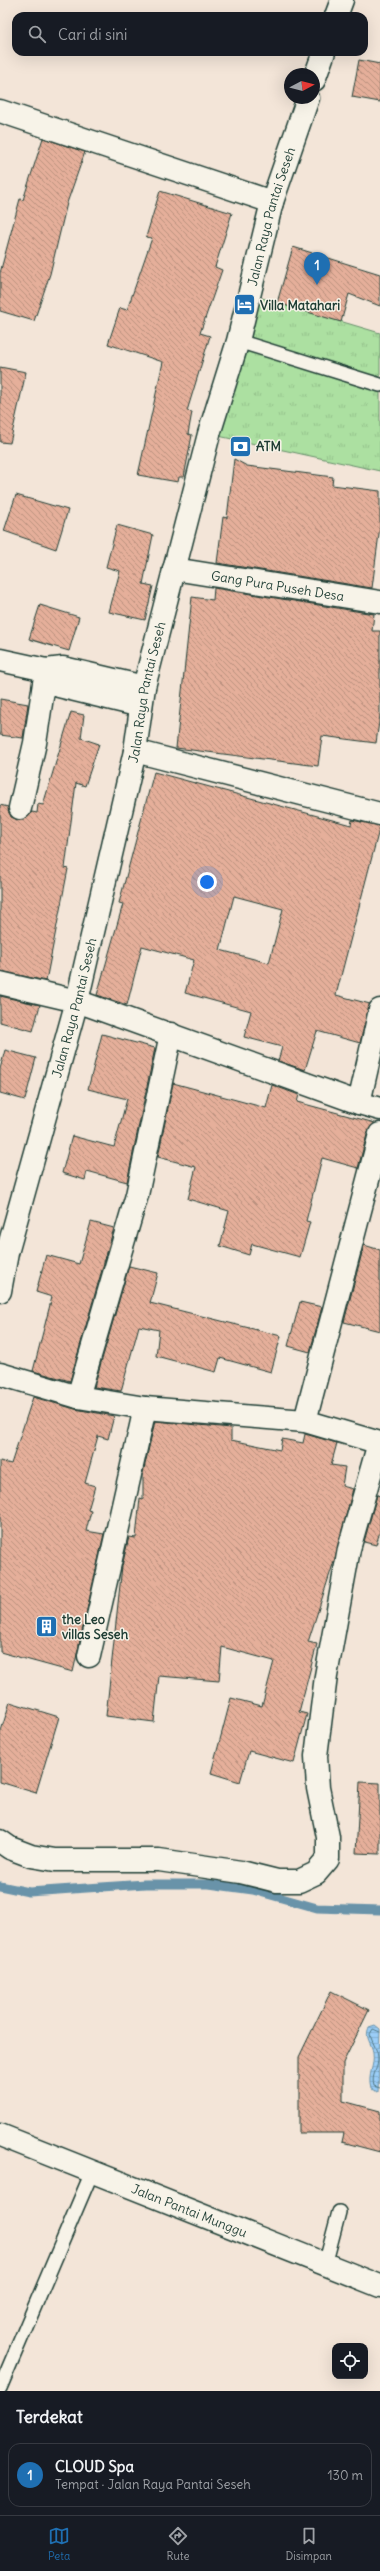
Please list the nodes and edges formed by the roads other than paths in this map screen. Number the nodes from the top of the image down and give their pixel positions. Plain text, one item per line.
1 (342, 0) edge
2 (338, 12) edge
3 (323, 56) edge
4 (318, 68) edge
5 (306, 104) edge
6 (0, 112) edge
7 (272, 202) junction
8 (238, 341) junction
9 (380, 385) edge
10 (174, 569) junction
11 (380, 602) edge
12 (0, 660) edge
13 (46, 670) junction
14 (143, 697) junction
15 (134, 751) junction
16 (20, 808) dead end
17 (380, 814) edge
18 (0, 983) edge
19 (77, 1001) junction
20 (380, 1010) edge
21 (171, 1034) junction
22 (359, 1103) junction
23 (380, 1109) edge
24 (380, 1134) edge
25 (4, 1252) edge
26 (0, 1291) edge
27 (0, 1374) edge
28 (78, 1397) junction
29 (145, 1408) junction
30 (305, 1421) junction
31 (380, 1443) edge
32 (89, 1656) dead end
33 (0, 1841) edge
34 (0, 2135) edge
35 (92, 2172) junction
36 (339, 2212) dead end
37 (325, 2265) junction
38 (380, 2286) edge
39 (0, 2388) edge

1 - 2 street
3 - 4 street
5 - 7 street, Jalan Raya Pantai Seseh
6 - 7 street
7 - 8 street, Jalan Raya Pantai Seseh
8 - 9 lane
8 - 10 street, Jalan Raya Pantai Seseh
10 - 11 street, Gang Pura Puseh Desa
10 - 14 street, Jalan Raya Pantai Seseh
12 - 13 street
13 - 14 street
13 - 16 street
14 - 15 street, Jalan Raya Pantai Seseh
15 - 17 street
15 - 19 street, Jalan Raya Pantai Seseh
18 - 19 street
19 - 21 street
19 - 25 street, Jalan Raya Pantai Seseh
20 - 22 street
21 - 22 street
21 - 28 street
22 - 23 street
24 - 30 street
25 - 26 street, Jalan Raya Pantai Seseh
27 - 28 street
28 - 29 street
29 - 30 street
29 - 32 street
30 - 31 street
31 - 33 street
34 - 35 street, Jalan Pantai Munggu
35 - 37 street, Jalan Pantai Munggu
35 - 39 lane
36 - 37 lane
37 - 38 street, Jalan Pantai Munggu

